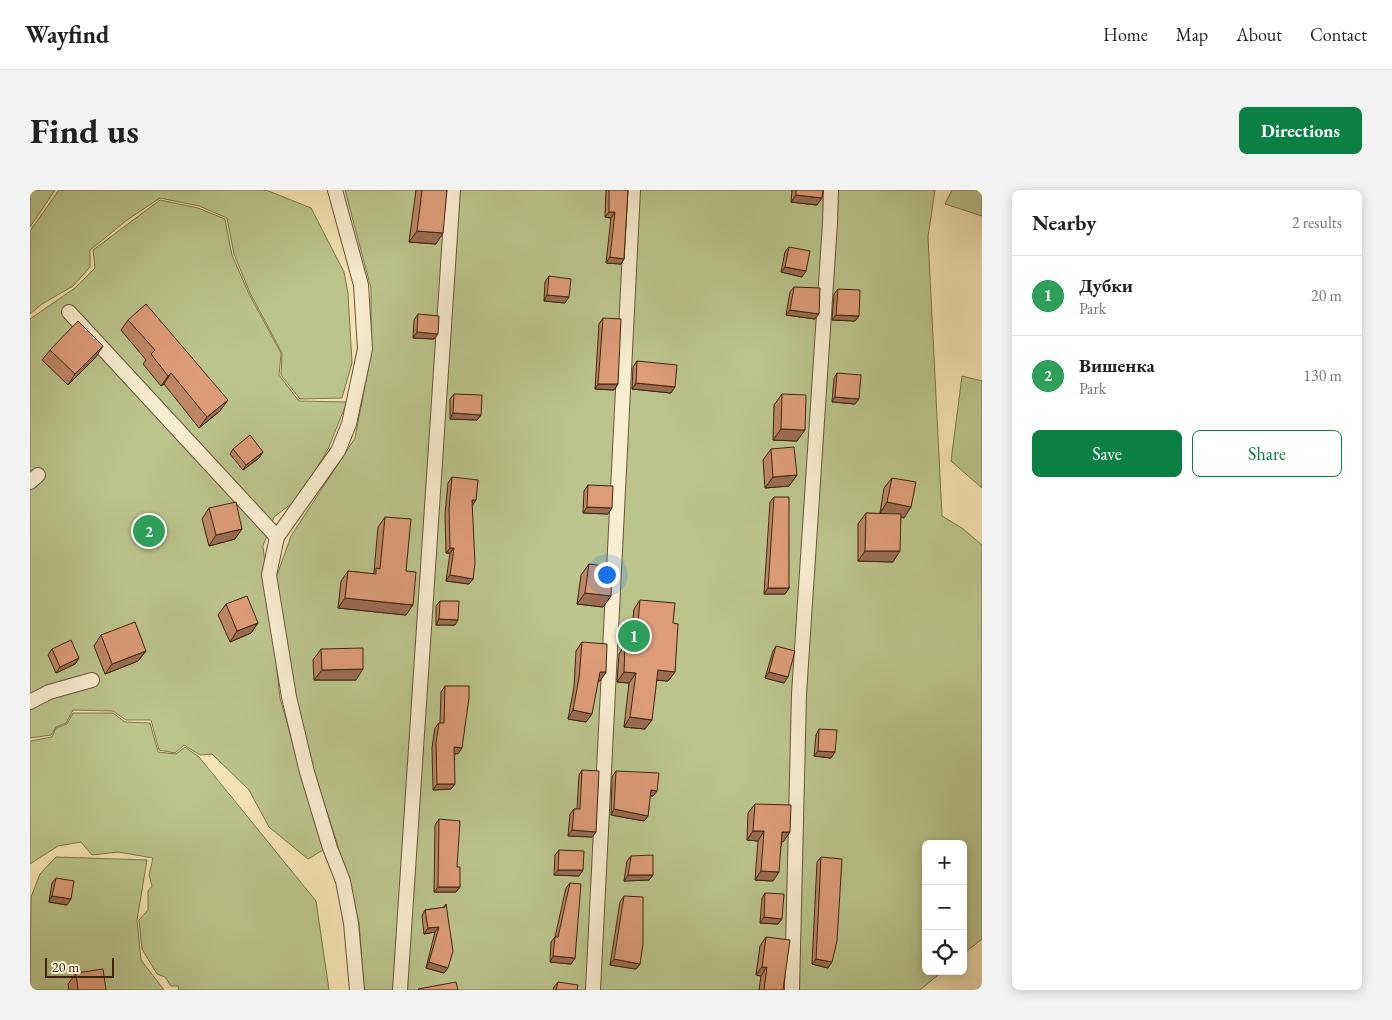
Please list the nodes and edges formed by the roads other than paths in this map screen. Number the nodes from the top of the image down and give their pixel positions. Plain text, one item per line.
1 (335, 190) edge
2 (453, 190) edge
3 (633, 190) edge
4 (831, 190) edge
5 (69, 312) dead end
6 (277, 537) junction
7 (92, 680) dead end
8 (30, 702) edge
9 (357, 990) edge
10 (400, 990) edge
11 (593, 990) edge
12 (792, 990) edge

1 - 6 lane
2 - 10 lane
3 - 11 lane
4 - 12 lane
5 - 6 lane
6 - 9 lane
7 - 8 lane

